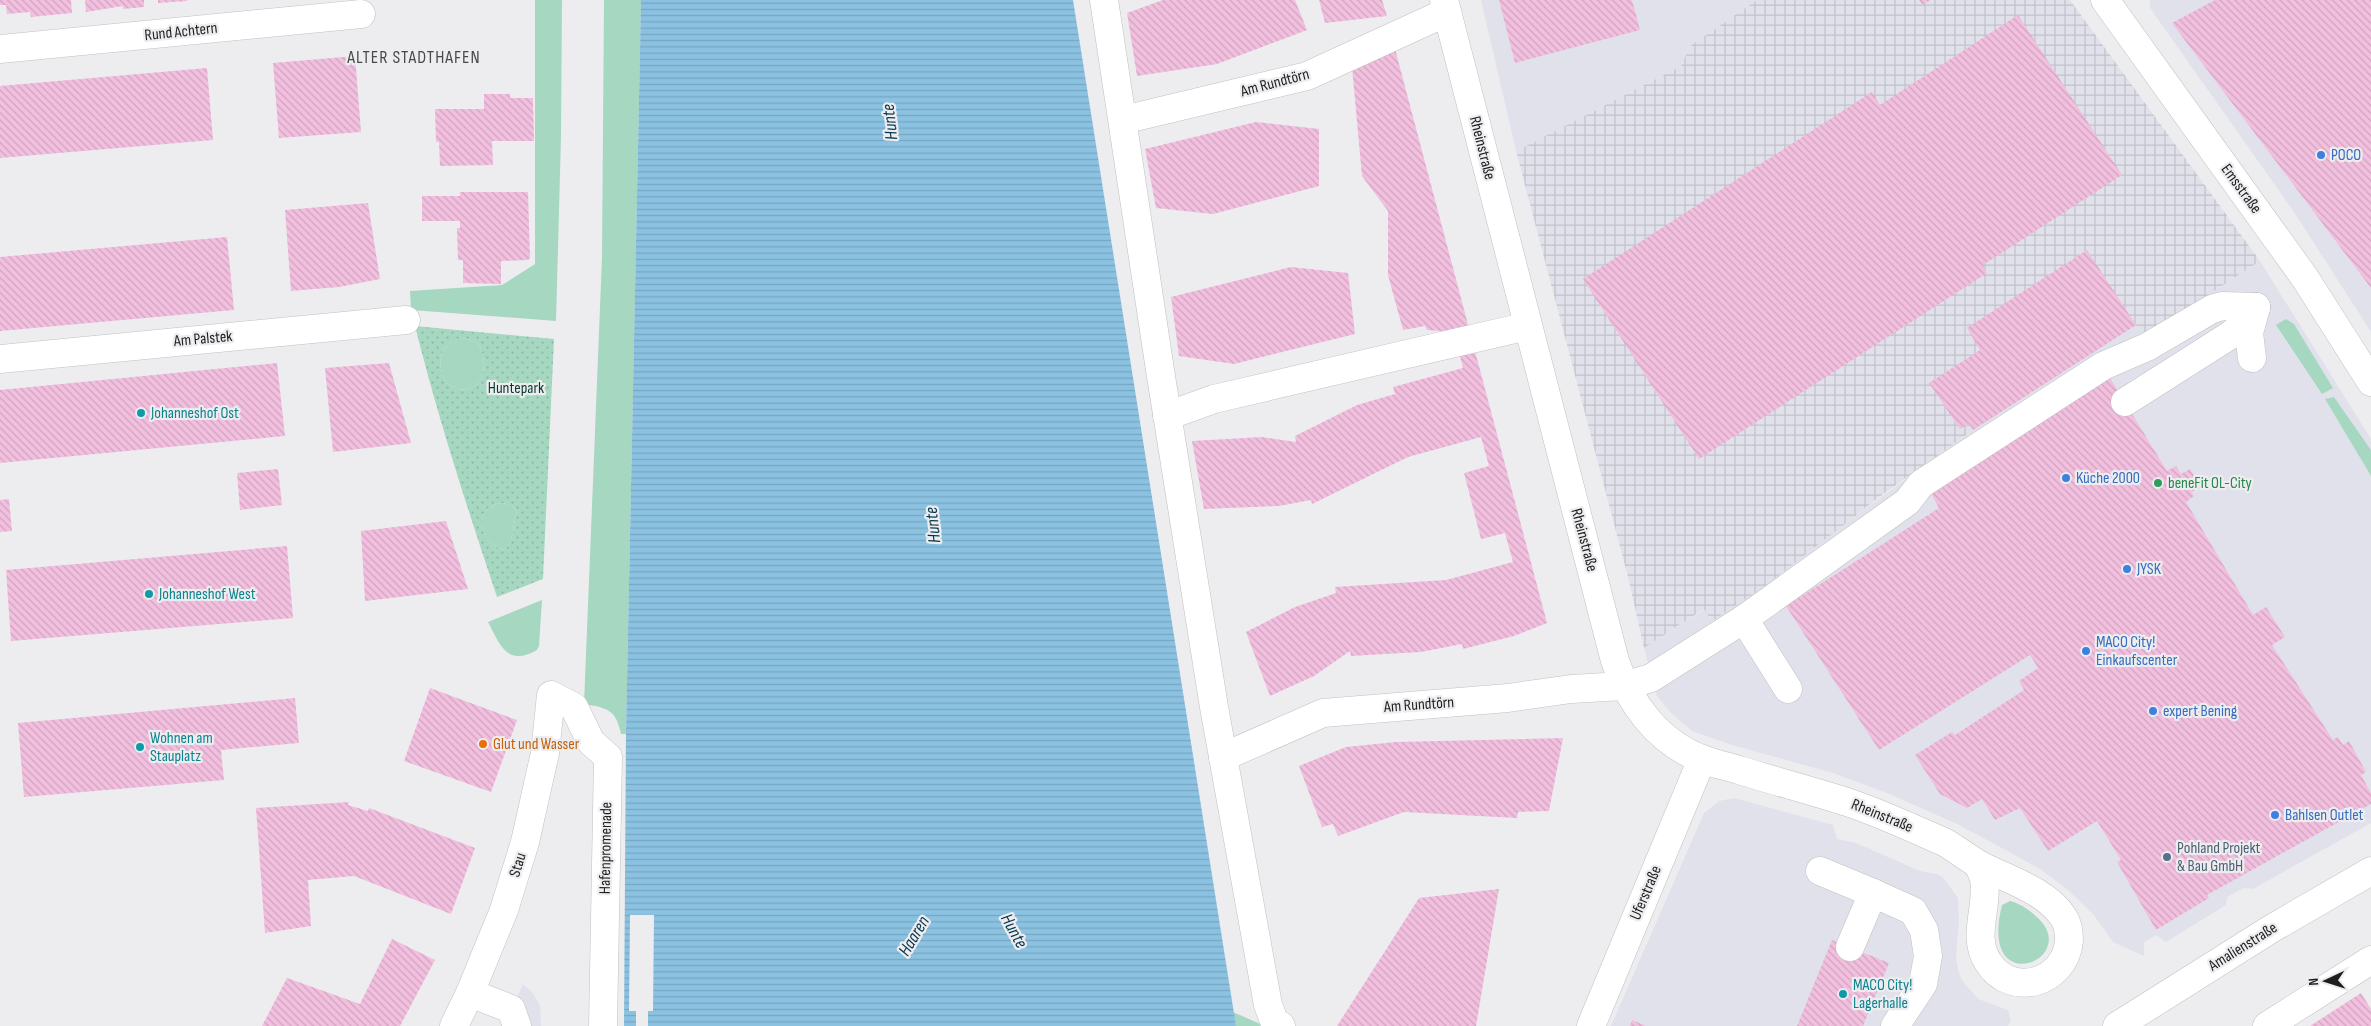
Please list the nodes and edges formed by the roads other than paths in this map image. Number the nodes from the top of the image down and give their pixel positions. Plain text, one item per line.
1 (1104, 0) edge
2 (2105, 0) edge
3 (1446, 6) edge
4 (361, 14) dead end
5 (0, 50) edge
6 (1123, 120) junction
7 (2256, 307) junction
8 (406, 320) dead end
9 (1528, 326) junction
10 (0, 358) edge
11 (2252, 358) dead end
12 (2371, 382) edge
13 (2126, 402) dead end
14 (1167, 416) junction
15 (1744, 619) junction
16 (1624, 686) junction
17 (1788, 689) dead end
18 (551, 695) joint
19 (1223, 757) junction
20 (1702, 759) junction
21 (1978, 864) dead end
22 (1820, 871) dead end
23 (2371, 871) edge
24 (1873, 893) junction
25 (1850, 947) dead end
26 (2371, 960) edge
27 (470, 993) junction
28 (454, 1026) edge
29 (517, 1026) edge
30 (603, 1026) edge
31 (1281, 1026) edge
32 (1591, 1026) edge
33 (1895, 1026) edge
34 (2117, 1026) edge
35 (2267, 1026) edge

1 - 6 street
2 - 12 street, Emsstraße
3 - 6 street, Am Rundtörn
3 - 9 street, Rheinstraße
4 - 5 street, Rund Achtern
6 - 14 street
7 - 11 street
7 - 13 street
7 - 15 street, Am Rundtörn
8 - 10 street, Am Palstek
9 - 14 street
9 - 16 street, Rheinstraße
14 - 19 street
15 - 16 street, Am Rundtörn
15 - 17 street
16 - 19 street, Am Rundtörn
16 - 20 street, Rheinstraße
18 - 27 street, Stau
18 - 30 street, Hafenpromenade
19 - 31 street
20 - 21 street, Rheinstraße
20 - 32 street, Uferstraße
22 - 24 street
23 - 34 street, Amalienstraße
24 - 25 street
24 - 33 street
26 - 35 street
27 - 28 street, Stau
27 - 29 street

